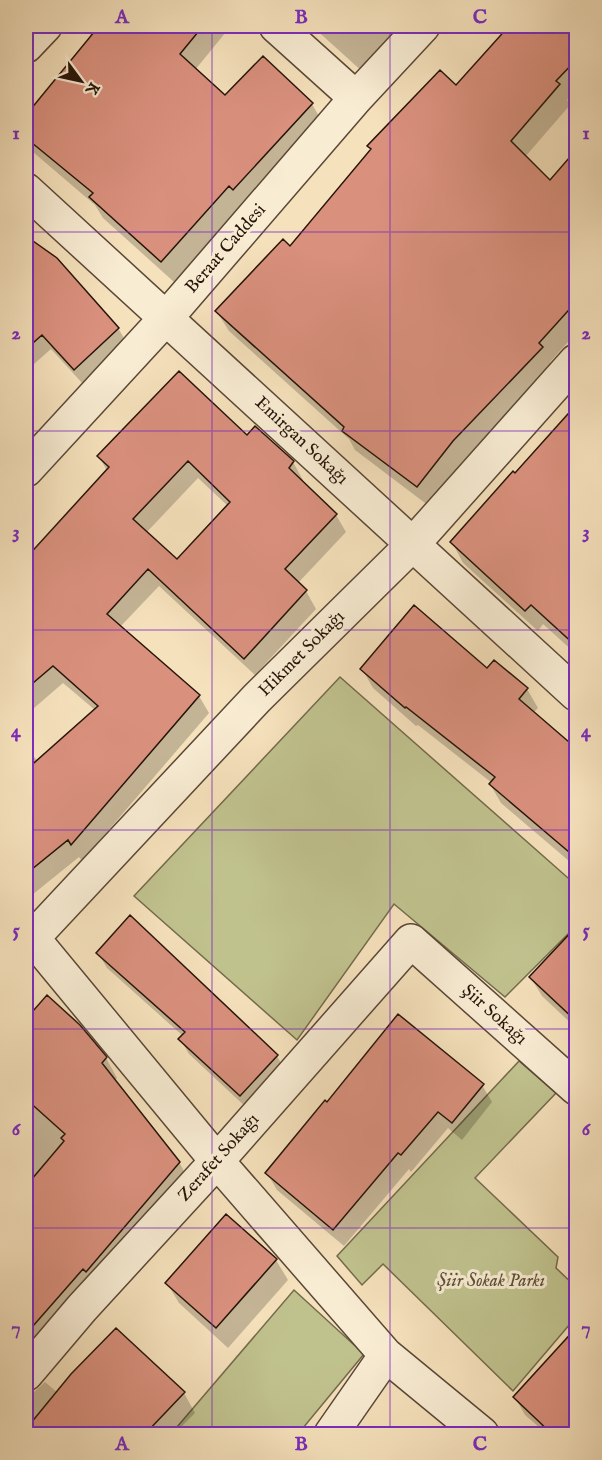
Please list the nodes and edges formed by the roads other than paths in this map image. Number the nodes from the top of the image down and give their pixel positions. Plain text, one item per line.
1 (45, 26) edge
2 (276, 26) edge
3 (423, 26) edge
4 (26, 46) edge
5 (356, 98) junction
6 (26, 190) edge
7 (167, 317) junction
8 (576, 361) edge
9 (26, 470) edge
10 (413, 544) junction
11 (576, 694) edge
12 (28, 937) edge
13 (411, 941) joint
14 (576, 1088) edge
15 (217, 1161) junction
16 (386, 1354) junction
17 (26, 1374) edge
18 (331, 1434) edge
19 (483, 1434) edge

1 - 4 street
2 - 5 street
3 - 5 street, Beraat Caddesi
5 - 7 street, Beraat Caddesi
6 - 7 street, Emirgan Sokağı
7 - 9 street, Beraat Caddesi
7 - 10 street, Emirgan Sokağı
8 - 10 street, Hikmet Sokağı
10 - 11 street, Emirgan Sokağı
10 - 12 street, Hikmet Sokağı
12 - 15 street
13 - 14 street, Şiir Sokağı
13 - 15 street, Zerafet Sokağı
15 - 16 street
15 - 17 street, Zerafet Sokağı
16 - 18 street
16 - 19 street

